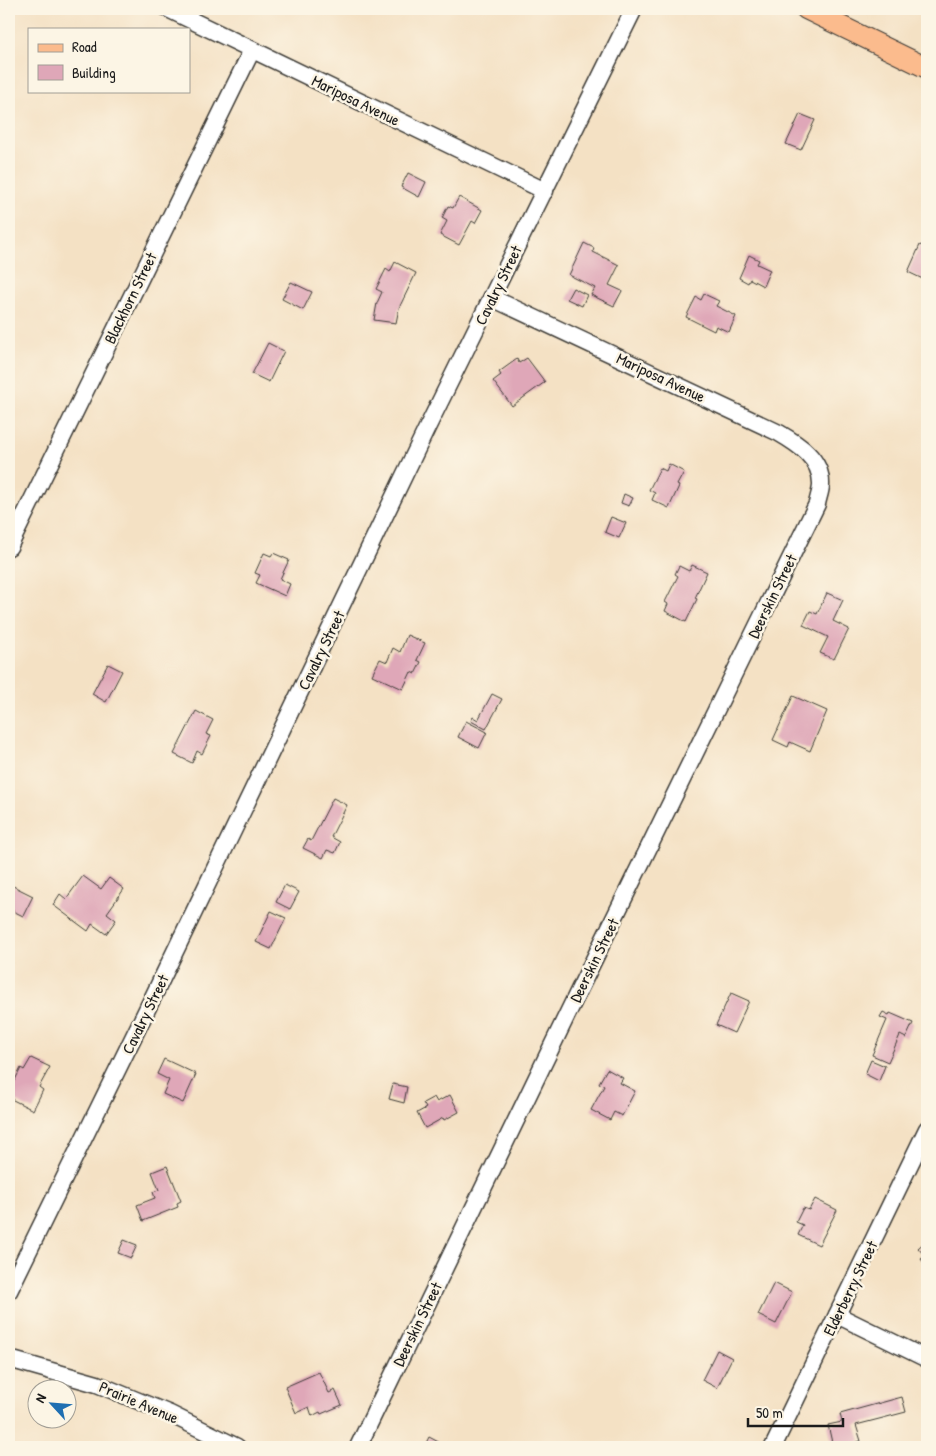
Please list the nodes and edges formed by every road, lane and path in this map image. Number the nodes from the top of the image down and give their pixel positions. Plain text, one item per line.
1 (168, 9) edge
2 (634, 9) edge
3 (806, 9) edge
4 (252, 50) junction
5 (927, 68) edge
6 (545, 191) junction
7 (492, 298) junction
8 (818, 471) joint
9 (9, 547) edge
10 (927, 1129) edge
11 (9, 1291) edge
12 (837, 1315) junction
13 (9, 1358) edge
14 (927, 1359) edge
15 (237, 1447) edge
16 (358, 1447) edge
17 (773, 1447) edge

1 - 4 street, Mariposa Avenue
2 - 6 street, Cavalry Street
3 - 5 main road
4 - 6 street, Mariposa Avenue
4 - 9 street, Blackhorn Street
6 - 7 street, Cavalry Street
7 - 8 street, Mariposa Avenue
7 - 11 street, Cavalry Street
8 - 16 street, Deerskin Street
10 - 12 street, Elderberry Street
12 - 14 street
12 - 17 street, Elderberry Street
13 - 15 street, Prairie Avenue

